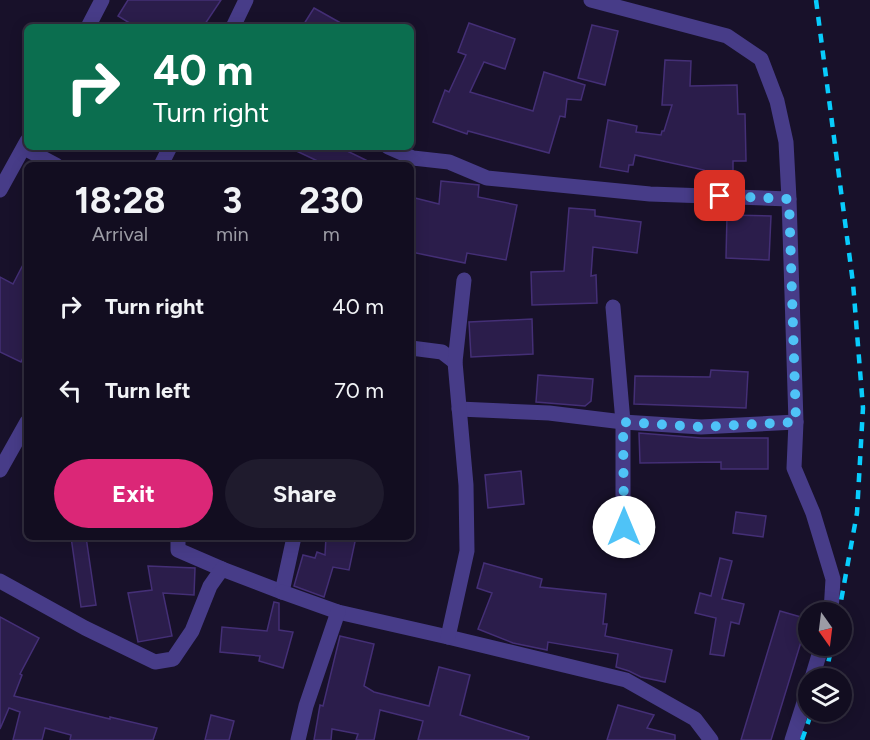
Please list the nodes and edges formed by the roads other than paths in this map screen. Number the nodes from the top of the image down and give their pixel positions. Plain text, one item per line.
1 (102, 0) edge
2 (246, 0) edge
3 (591, 0) edge
4 (90, 24) edge
5 (234, 24) edge
6 (24, 146) edge
7 (34, 150) edge
8 (395, 150) edge
9 (52, 162) edge
10 (0, 190) edge
11 (789, 199) junction
12 (464, 280) dead end
13 (613, 307) dead end
14 (414, 348) edge
15 (455, 362) junction
16 (459, 409) junction
17 (623, 422) junction
18 (796, 422) junction
19 (24, 427) edge
20 (0, 470) edge
21 (624, 527) dead end
22 (178, 540) edge
23 (293, 540) edge
24 (222, 569) junction
25 (0, 581) edge
26 (282, 592) junction
27 (832, 602) edge
28 (338, 612) junction
29 (448, 637) junction
30 (798, 721) edge
31 (298, 740) edge
32 (711, 740) edge
33 (792, 740) edge

1 - 4 street
2 - 5 street
3 - 11 street
6 - 10 street
7 - 9 street
8 - 11 street
11 - 18 street
12 - 15 street
13 - 17 street
14 - 15 street
15 - 16 street
16 - 17 street
16 - 29 street
17 - 18 street
17 - 21 street
18 - 27 street
19 - 20 street
22 - 24 street
23 - 26 street
24 - 25 street
24 - 26 street
26 - 28 street
28 - 29 street
28 - 31 street
29 - 32 street
30 - 33 street

